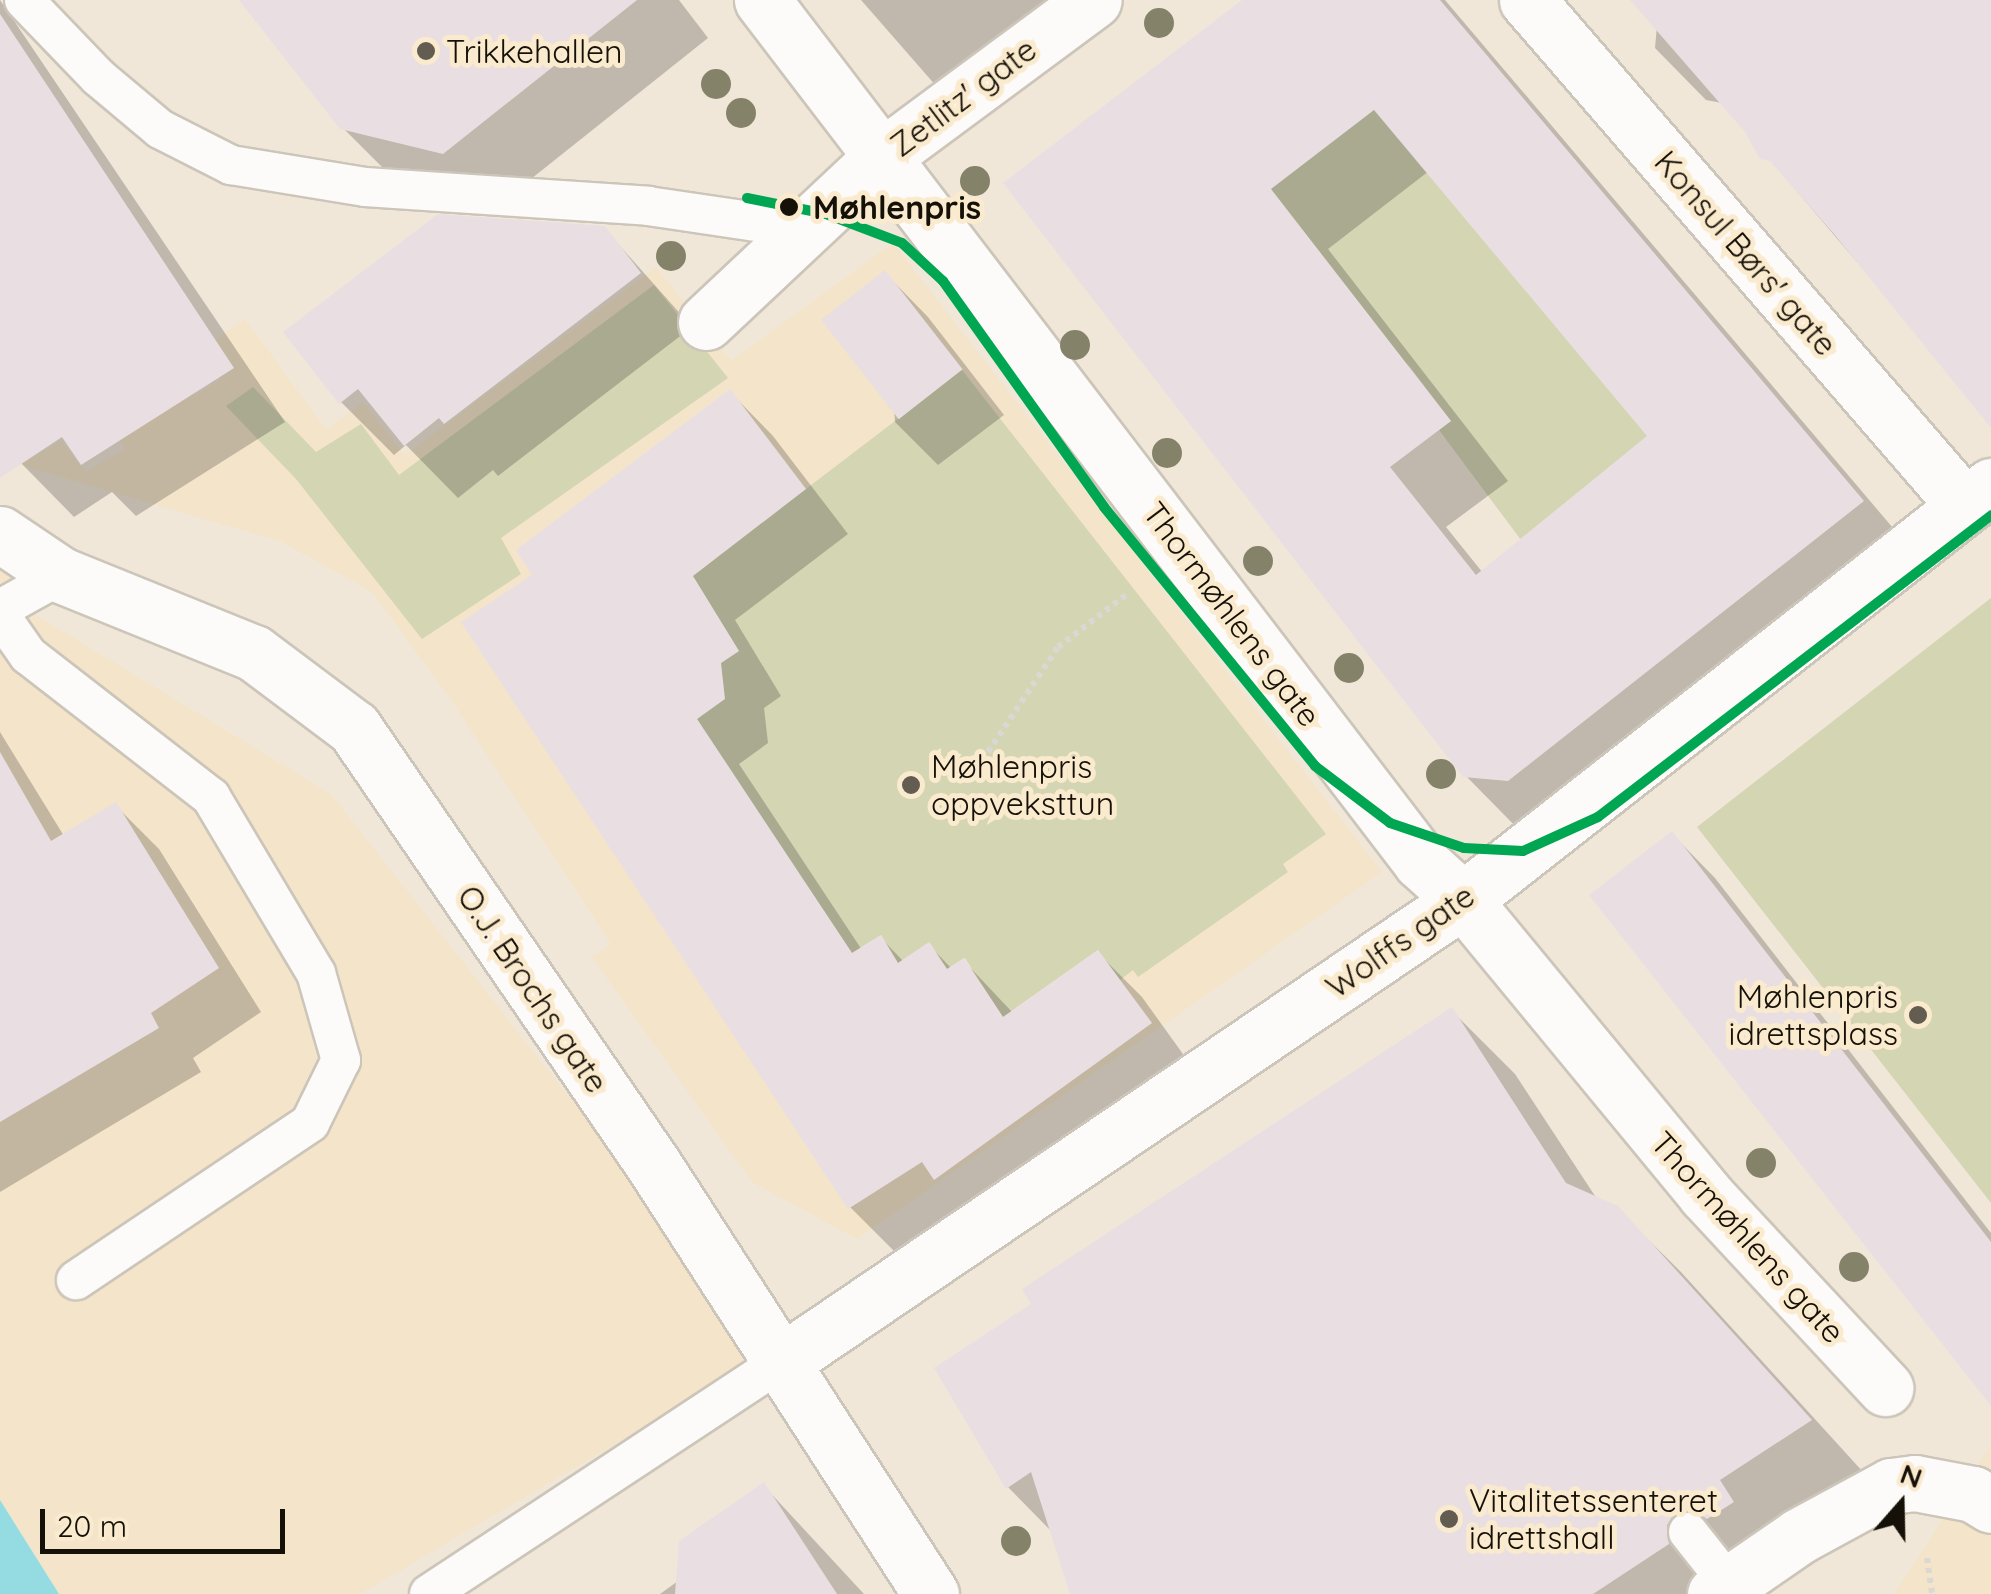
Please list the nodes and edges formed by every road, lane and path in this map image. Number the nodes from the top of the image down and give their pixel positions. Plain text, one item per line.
1 (24, 0) edge
2 (762, 0) edge
3 (1094, 0) edge
4 (1527, 0) edge
5 (883, 156) junction
6 (811, 230) junction
7 (706, 322) dead end
8 (1978, 496) edge
9 (0, 534) edge
10 (1182, 549) junction
11 (61, 575) junction
12 (0, 612) edge
13 (988, 752) dead end
14 (1463, 900) junction
15 (76, 1280) dead end
16 (784, 1361) junction
17 (1885, 1388) dead end
18 (1991, 1505) edge
19 (1688, 1532) dead end
20 (1722, 1589) edge
21 (429, 1594) edge
22 (932, 1594) edge

1 - 6 lane
2 - 5 street, Thormøhlens gate
3 - 5 street, Zetlitz' gate
4 - 8 street, Konsul Børs' gate
5 - 6 street, Zetlitz' gate
5 - 10 street, Thormøhlens gate
6 - 7 street, Zetlitz' gate
8 - 14 street, Wolffs gate
9 - 11 street, O.J. Brochs gate
10 - 13 path
10 - 14 street, Thormøhlens gate
11 - 12 lane
11 - 16 street, O.J. Brochs gate
12 - 15 lane
14 - 16 street, Wolffs gate
14 - 17 street, Thormøhlens gate
16 - 21 lane
16 - 22 street, O.J. Brochs gate
18 - 20 street
19 - 20 lane

